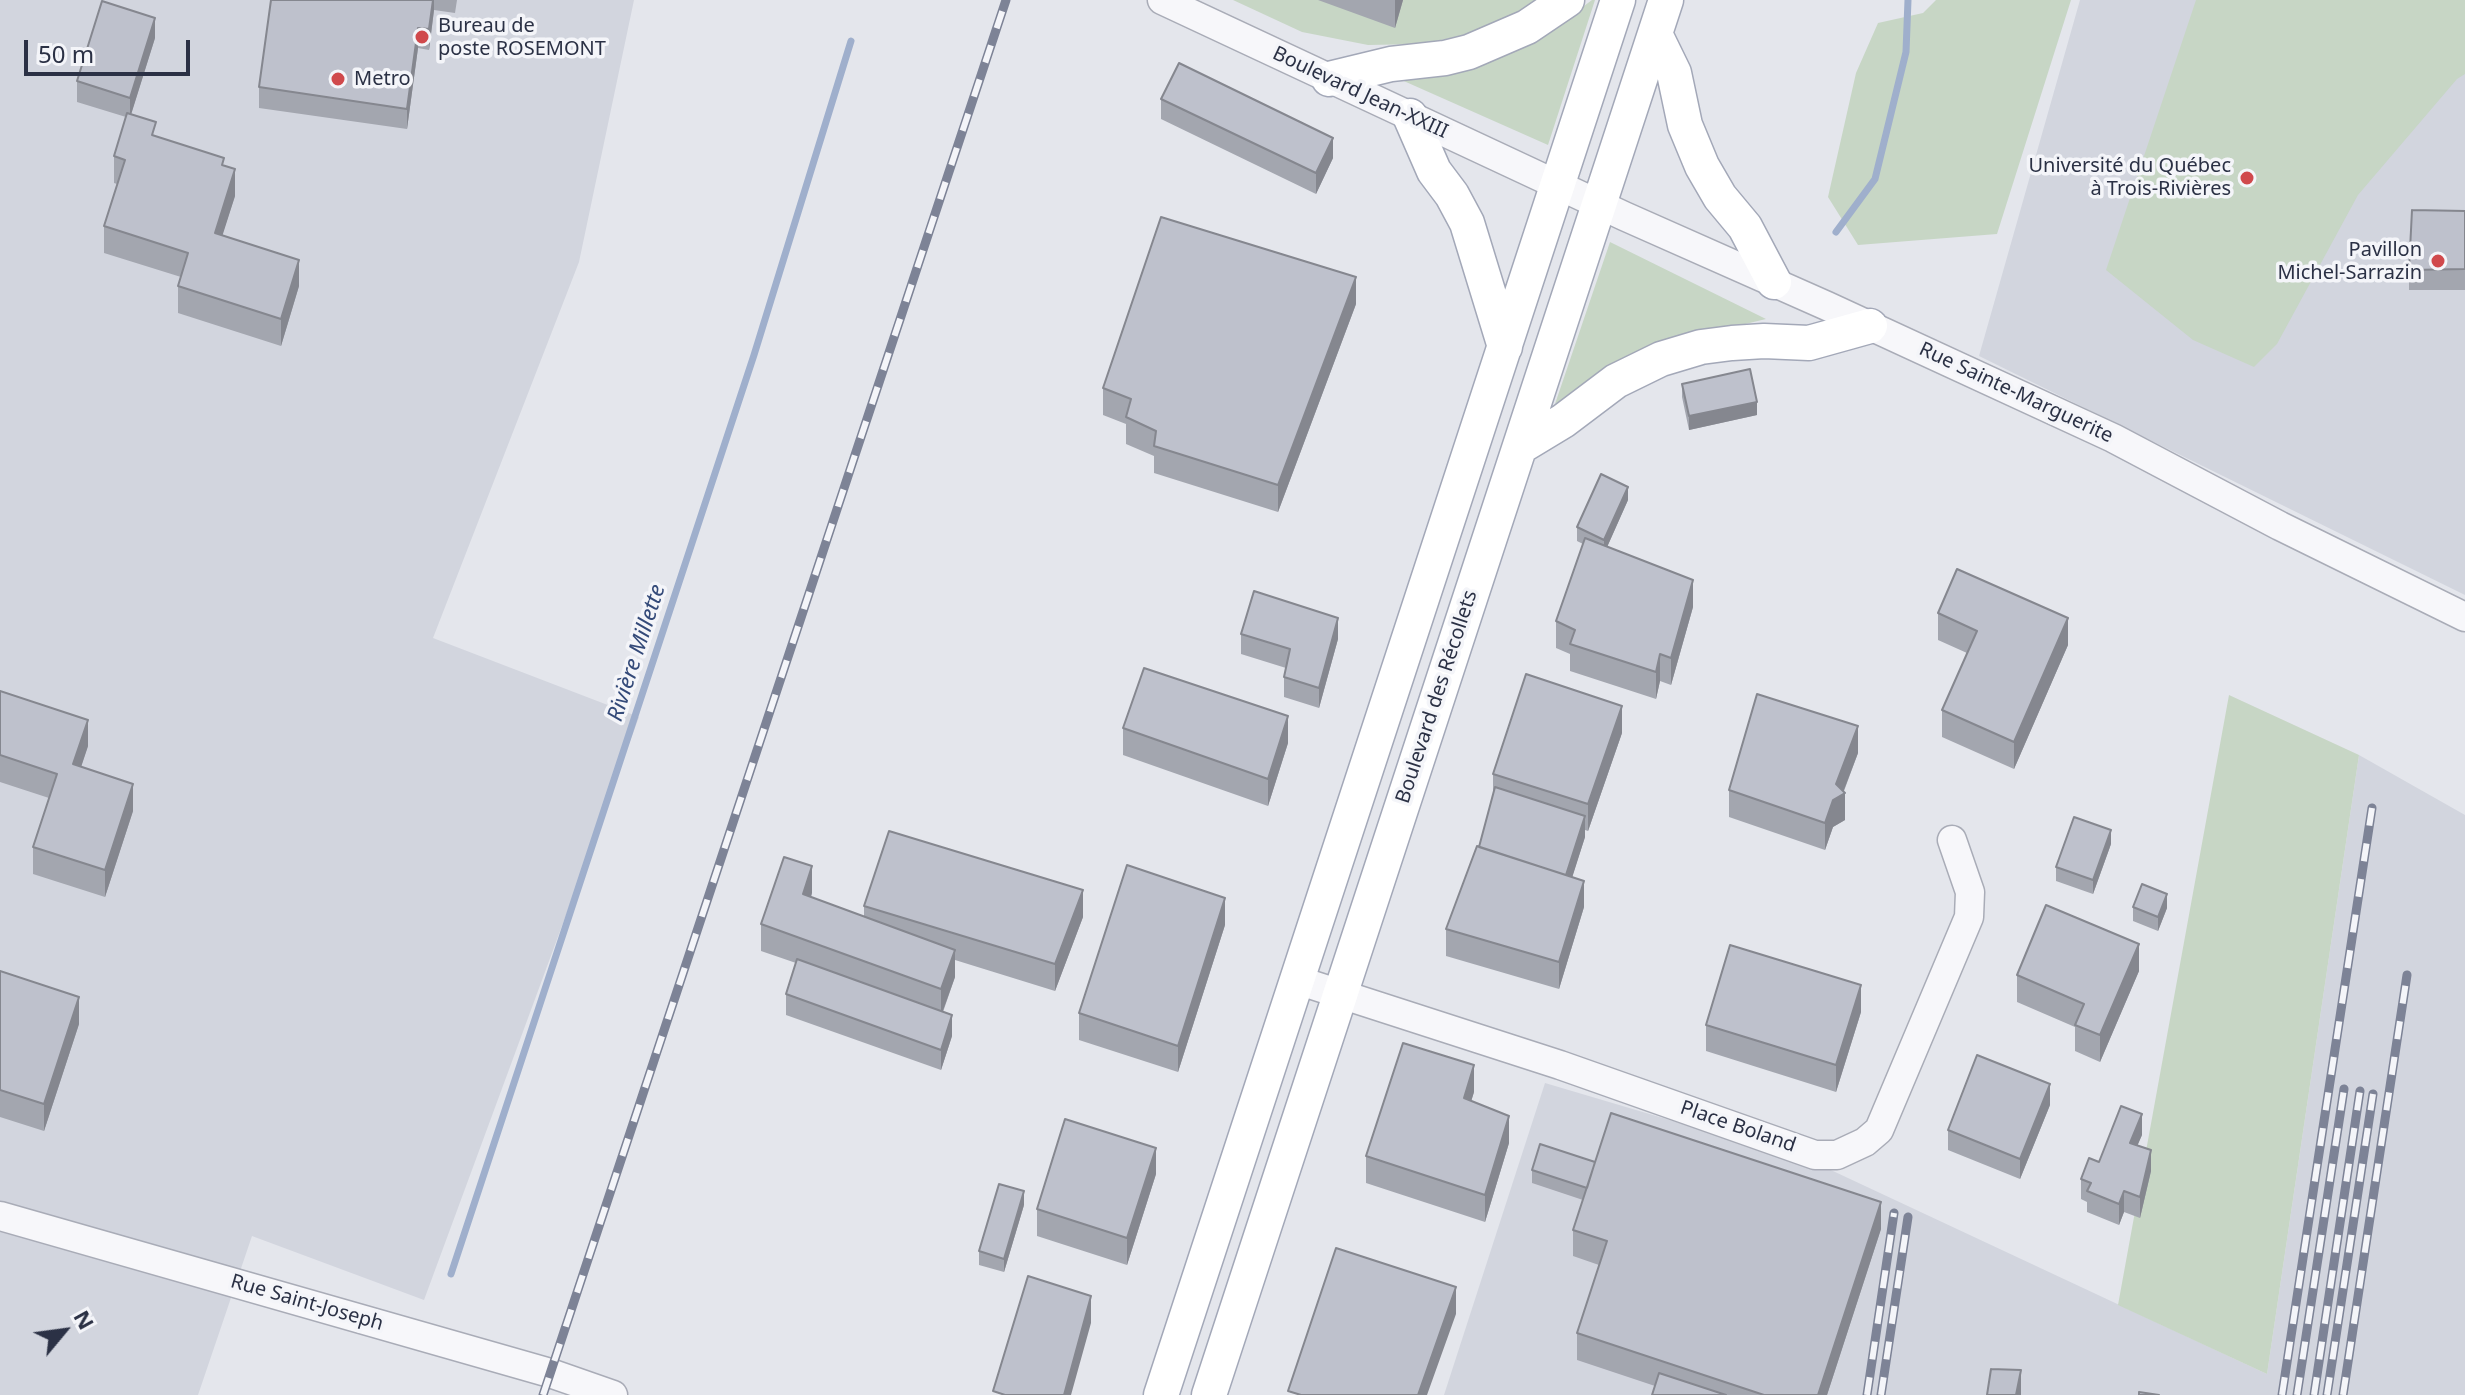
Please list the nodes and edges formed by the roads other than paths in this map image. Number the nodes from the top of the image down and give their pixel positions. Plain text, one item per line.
1 (1162, 0) edge
2 (1567, 0) edge
3 (1618, 0) edge
4 (1666, 0) edge
5 (1655, 34) junction
6 (1329, 79) junction
7 (1410, 116) junction
8 (1559, 185) junction
9 (1598, 204) junction
10 (1774, 282) junction
11 (1870, 326) junction
12 (1505, 347) junction
13 (1520, 447) junction
14 (2465, 617) edge
15 (1952, 840) dead end
16 (1297, 980) junction
17 (1340, 994) junction
18 (0, 1216) edge
19 (613, 1395) edge
20 (1161, 1395) edge
21 (1209, 1395) edge

1 - 6 street, Boulevard Jean-XXIII
2 - 6 main road
3 - 8 main road
4 - 5 main road, Boulevard des Récollets
5 - 9 main road, Boulevard des Récollets
5 - 10 main road
6 - 7 street, Boulevard Jean-XXIII
7 - 8 street, Boulevard Jean-XXIII
7 - 12 main road
8 - 9 street, Rue Sainte-Marguerite
8 - 12 main road
9 - 10 street, Rue Sainte-Marguerite
9 - 13 main road, Boulevard des Récollets
10 - 11 street, Rue Sainte-Marguerite
11 - 13 main road
11 - 14 street, Rue Sainte-Marguerite
12 - 16 main road
13 - 17 main road, Boulevard des Récollets
15 - 17 street, Place Boland
16 - 17 street, Place Boland
16 - 20 main road
17 - 21 main road, Boulevard des Récollets
18 - 19 street, Rue Saint-Joseph

